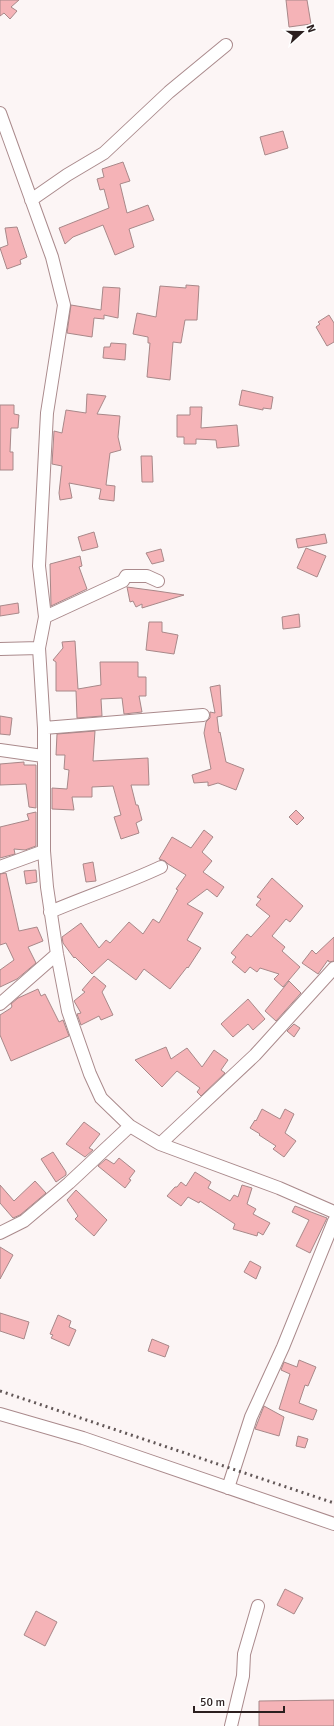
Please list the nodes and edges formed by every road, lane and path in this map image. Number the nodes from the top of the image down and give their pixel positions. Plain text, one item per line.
1 (226, 45) dead end
2 (0, 113) edge
3 (31, 200) junction
4 (158, 581) dead end
5 (45, 617) junction
6 (39, 648) junction
7 (0, 649) edge
8 (203, 715) dead end
9 (44, 728) junction
10 (0, 750) edge
11 (43, 756) junction
12 (44, 851) junction
13 (0, 867) edge
14 (161, 867) dead end
15 (50, 912) junction
16 (57, 954) junction
17 (334, 968) edge
18 (0, 1004) edge
19 (130, 1126) junction
20 (160, 1144) junction
21 (334, 1212) edge
22 (334, 1221) edge
23 (0, 1233) edge
24 (0, 1414) edge
25 (228, 1488) junction
26 (334, 1524) edge
27 (258, 1606) dead end
28 (231, 1726) edge

1 - 3 street
2 - 3 street
3 - 5 street
4 - 5 street
5 - 6 street
6 - 7 street
6 - 9 street
8 - 9 street
9 - 11 street
10 - 11 street
11 - 12 street
12 - 13 street
12 - 15 street
14 - 15 street
15 - 16 street
16 - 18 street
16 - 19 street
17 - 20 street
19 - 20 street
19 - 23 street
20 - 21 street
22 - 25 street
24 - 25 street
25 - 26 street
27 - 28 street

